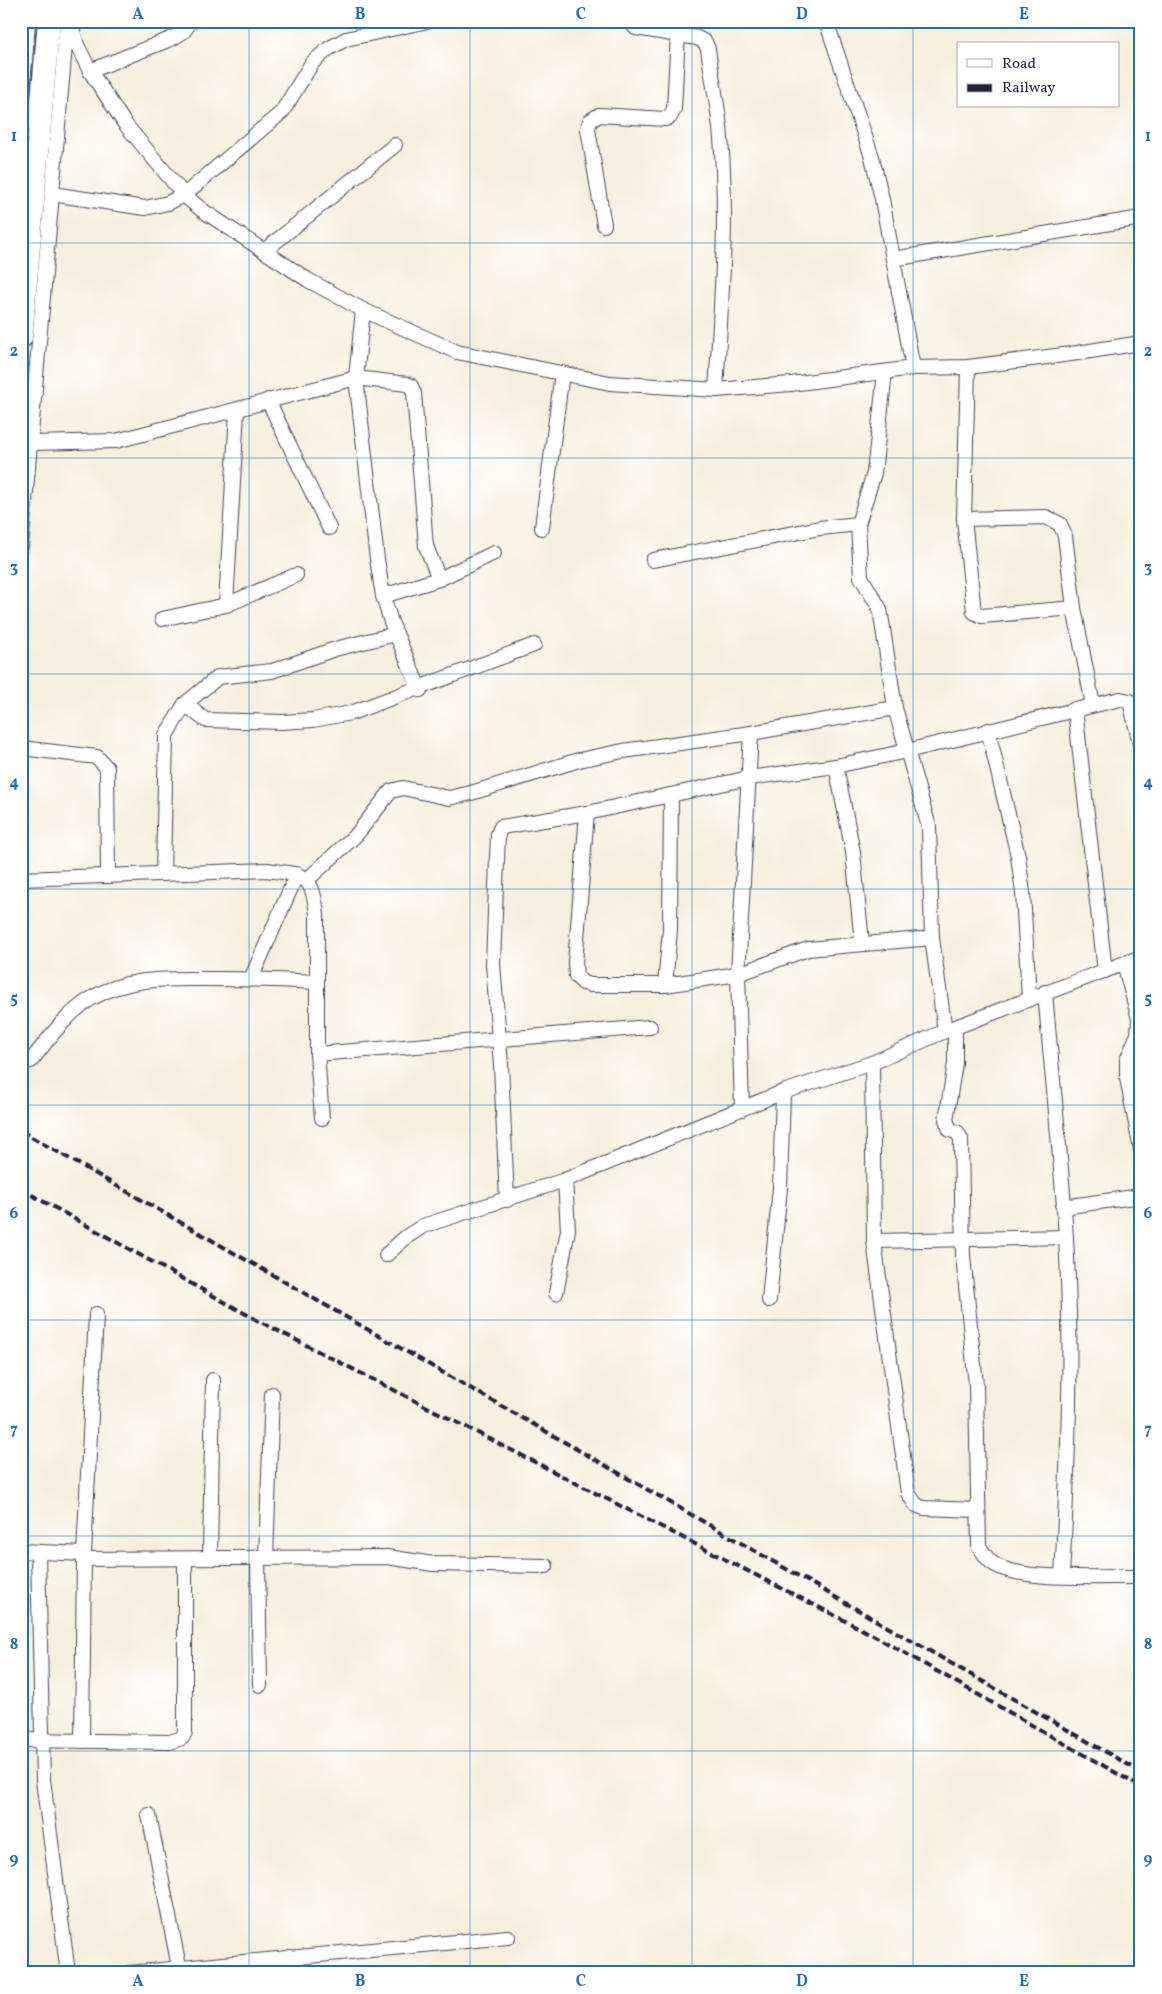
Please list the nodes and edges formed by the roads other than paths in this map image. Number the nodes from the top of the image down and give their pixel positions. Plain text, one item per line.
1 (28, 21) edge
2 (49, 21) edge
3 (68, 21) edge
4 (191, 21) edge
5 (428, 21) edge
6 (630, 21) edge
7 (826, 21) edge
8 (678, 33) junction
9 (90, 71) junction
10 (21, 112) edge
11 (395, 145) dead end
12 (52, 194) junction
13 (184, 195) junction
14 (1141, 218) edge
15 (604, 225) dead end
16 (264, 251) junction
17 (893, 259) junction
18 (363, 310) junction
19 (21, 337) edge
20 (1141, 342) edge
21 (968, 367) junction
22 (913, 368) junction
23 (885, 372) junction
24 (562, 373) junction
25 (356, 378) junction
26 (716, 390) junction
27 (21, 391) edge
28 (35, 394) junction
29 (268, 400) junction
30 (236, 411) junction
31 (31, 444) junction
32 (964, 519) junction
33 (858, 524) junction
34 (329, 528) dead end
35 (542, 528) dead end
36 (21, 547) edge
37 (494, 553) dead end
38 (653, 560) dead end
39 (296, 576) dead end
40 (440, 579) junction
41 (383, 596) junction
42 (226, 605) junction
43 (1074, 608) junction
44 (162, 618) dead end
45 (396, 634) junction
46 (534, 645) dead end
47 (420, 690) junction
48 (185, 704) junction
49 (1093, 705) junction
50 (895, 708) junction
51 (1075, 709) junction
52 (988, 730) junction
53 (751, 733) junction
54 (21, 748) edge
55 (1141, 748) edge
56 (907, 751) junction
57 (836, 766) junction
58 (749, 778) junction
59 (671, 795) junction
60 (587, 813) junction
61 (163, 874) junction
62 (108, 876) junction
63 (302, 877) junction
64 (21, 880) edge
65 (932, 938) junction
66 (862, 943) junction
67 (1141, 957) edge
68 (1124, 964) junction
69 (1105, 971) junction
70 (738, 974) junction
71 (251, 979) junction
72 (317, 982) junction
73 (665, 985) junction
74 (1045, 992) junction
75 (1029, 998) junction
76 (650, 1027) dead end
77 (950, 1029) junction
78 (500, 1039) junction
79 (317, 1054) junction
80 (31, 1061) dead end
81 (872, 1063) junction
82 (783, 1092) junction
83 (742, 1109) junction
84 (322, 1118) dead end
85 (1141, 1150) edge
86 (566, 1180) junction
87 (1141, 1196) edge
88 (507, 1200) junction
89 (1063, 1207) junction
90 (1066, 1237) junction
91 (962, 1238) junction
92 (874, 1241) junction
93 (386, 1255) dead end
94 (556, 1293) dead end
95 (769, 1300) dead end
96 (96, 1314) dead end
97 (213, 1380) dead end
98 (272, 1394) dead end
99 (978, 1510) junction
100 (21, 1551) edge
101 (38, 1552) junction
102 (84, 1556) junction
103 (262, 1557) junction
104 (210, 1558) junction
105 (185, 1559) junction
106 (546, 1566) dead end
107 (1062, 1576) junction
108 (1141, 1577) edge
109 (260, 1684) dead end
110 (41, 1739) junction
111 (21, 1740) edge
112 (82, 1741) junction
113 (148, 1815) dead end
114 (508, 1937) dead end
115 (290, 1957) junction
116 (179, 1968) junction
117 (195, 1969) edge
118 (68, 1973) edge
119 (129, 1973) edge
120 (292, 1973) edge

1 - 10 street
2 - 19 main road
3 - 9 street
3 - 12 street
4 - 9 street
5 - 13 street
6 - 8 street
7 - 17 street
8 - 15 street
8 - 26 street
9 - 13 street
11 - 16 street
12 - 13 street
12 - 28 street
13 - 16 street
14 - 17 street
16 - 18 street
17 - 22 street
18 - 24 street
18 - 25 street
20 - 21 street
21 - 22 street
21 - 32 street
22 - 23 street
23 - 26 street
23 - 33 street
24 - 26 street
24 - 35 street
25 - 29 street
25 - 40 street
25 - 41 street
27 - 28 street
28 - 31 street
29 - 30 street
29 - 34 street
30 - 31 street
30 - 42 street
31 - 36 street
32 - 43 street
32 - 43 street
33 - 38 street
33 - 50 street
37 - 40 street
39 - 42 street
40 - 41 street
41 - 45 street
42 - 44 street
43 - 49 street
45 - 47 street
45 - 48 street
46 - 47 street
47 - 48 street
48 - 61 street
49 - 51 street
49 - 55 street
50 - 53 street
50 - 56 street
51 - 52 street
51 - 69 street
52 - 56 street
52 - 75 street
53 - 58 street
53 - 63 street
54 - 62 street
56 - 57 street
56 - 65 street
57 - 58 street
57 - 66 street
58 - 59 street
58 - 70 street
59 - 60 street
59 - 73 street
60 - 73 street
60 - 78 street
61 - 62 street
61 - 63 street
62 - 64 street
63 - 71 street
63 - 72 street
65 - 66 street
65 - 77 street
66 - 70 street
67 - 68 street
68 - 69 street
68 - 85 street
69 - 74 street
70 - 73 street
70 - 83 street
71 - 72 street
71 - 80 street
72 - 79 street
74 - 75 street
74 - 89 street
75 - 77 street
76 - 78 street
77 - 81 street
77 - 91 street
78 - 79 street
78 - 88 street
79 - 84 street
81 - 82 street
81 - 92 street
82 - 83 street
82 - 95 street
83 - 86 street
86 - 88 street
86 - 94 street
87 - 89 street
88 - 93 street
89 - 90 street
90 - 91 street
90 - 107 street
91 - 92 street
91 - 99 street
92 - 99 street
96 - 102 street
97 - 104 street
98 - 103 street
99 - 107 street
100 - 101 street
101 - 102 street
101 - 110 street
102 - 105 street
102 - 112 street
103 - 104 street
103 - 106 street
103 - 109 street
104 - 105 street
105 - 112 street
107 - 108 street
110 - 111 street
110 - 112 street
110 - 118 street
113 - 116 street
114 - 115 street
115 - 117 street
115 - 120 street
116 - 117 street
116 - 119 street

